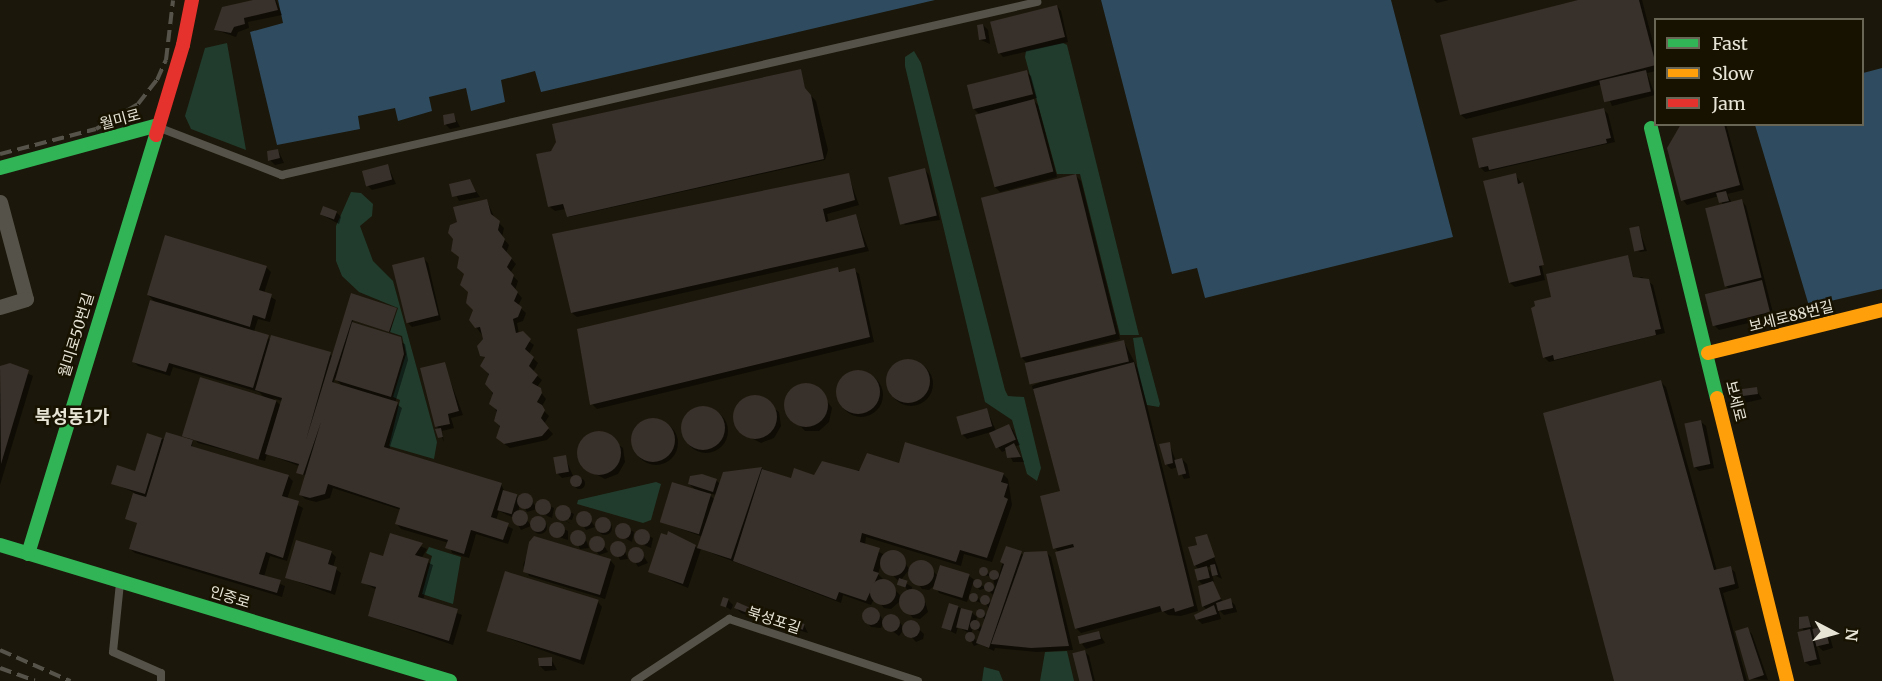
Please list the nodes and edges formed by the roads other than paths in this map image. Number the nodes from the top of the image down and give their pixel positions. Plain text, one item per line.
1 (192, 0) edge
2 (1037, 2) dead end
3 (155, 126) junction
4 (1652, 128) dead end
5 (0, 168) edge
6 (0, 202) edge
7 (4, 229) edge
8 (0, 307) edge
9 (1882, 310) edge
10 (1708, 353) junction
11 (0, 545) edge
12 (28, 554) junction
13 (120, 581) junction
14 (161, 681) edge
15 (450, 681) edge
16 (634, 681) edge
17 (918, 681) edge
18 (1787, 681) edge

1 - 3 street, 월미로
2 - 3 lane
3 - 5 street, 월미로
3 - 12 street, 월미로50번길
4 - 10 street, 보세로
6 - 7 street
7 - 8 street
9 - 10 street, 보세로88번길
10 - 18 street, 보세로
11 - 12 street, 인중로
12 - 13 street, 인중로
13 - 14 lane
13 - 15 street, 인중로
16 - 17 lane, 북성포길

